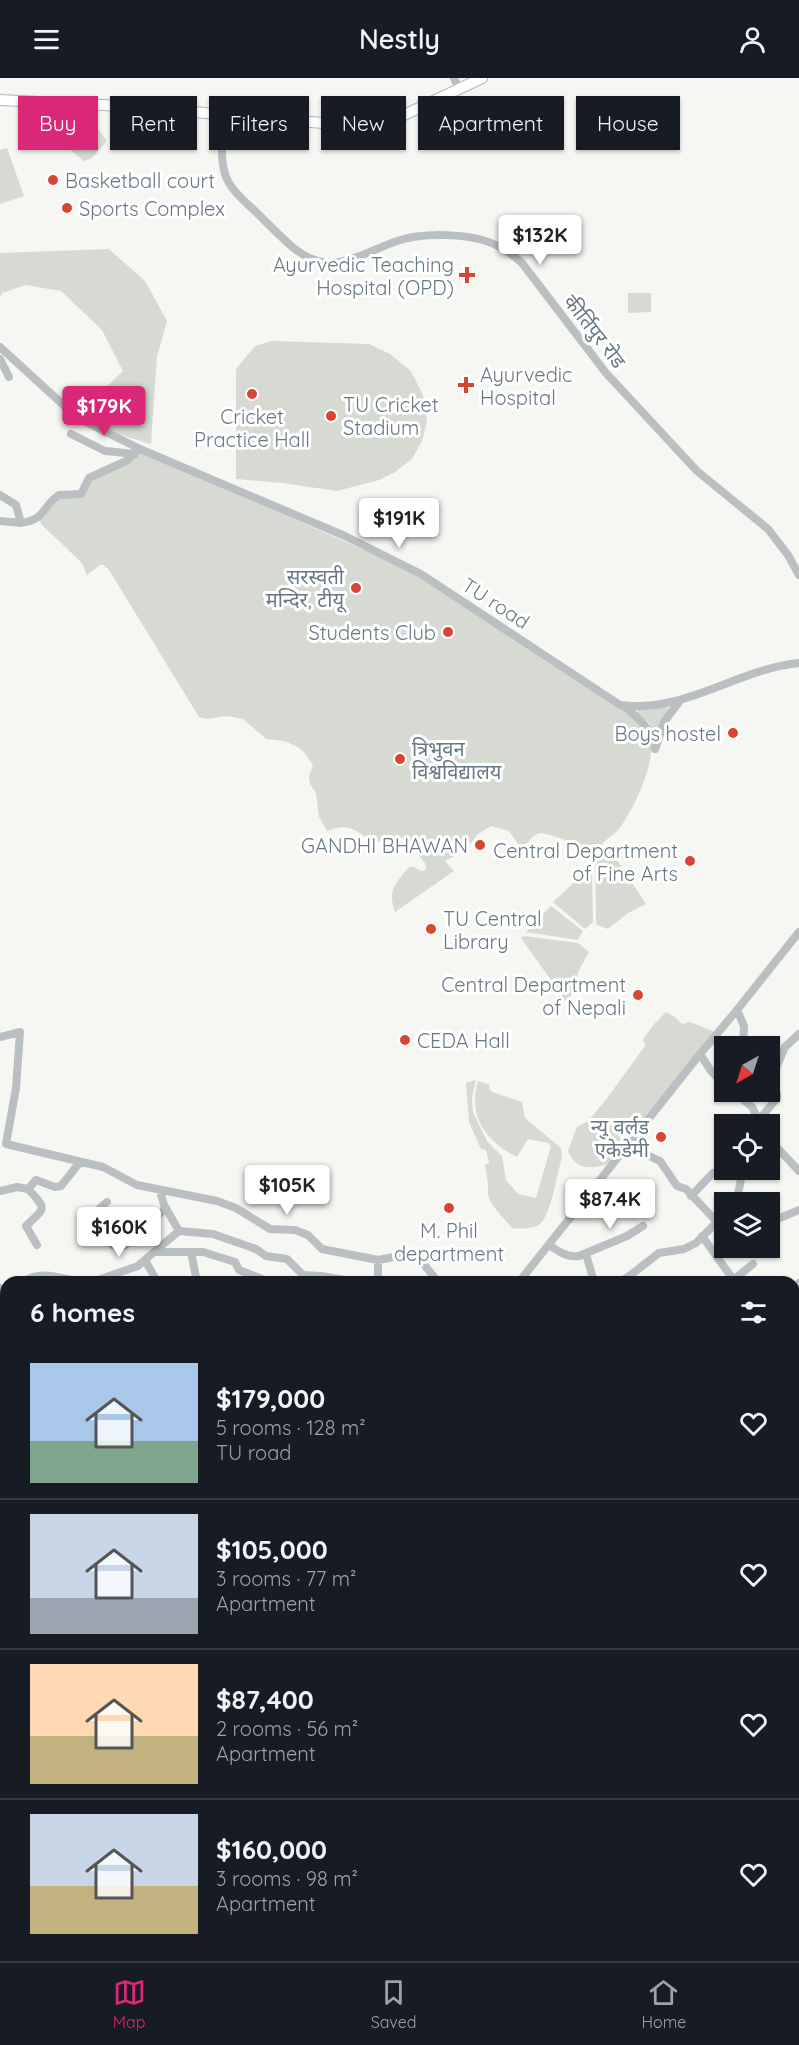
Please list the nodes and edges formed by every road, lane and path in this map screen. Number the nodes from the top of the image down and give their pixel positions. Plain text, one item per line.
1 (454, 78) edge
2 (482, 78) edge
3 (459, 89) junction
4 (0, 100) edge
5 (209, 115) edge
6 (309, 122) edge
7 (223, 150) edge
8 (0, 347) edge
9 (0, 359) edge
10 (9, 377) dead end
11 (70, 435) dead end
12 (137, 452) junction
13 (0, 495) edge
14 (0, 521) edge
15 (21, 523) junction
16 (799, 575) edge
17 (799, 663) edge
18 (680, 701) junction
19 (620, 705) junction
20 (799, 932) edge
21 (795, 942) edge
22 (738, 1010) junction
23 (799, 1034) edge
24 (744, 1036) edge
25 (0, 1037) edge
26 (700, 1054) junction
27 (780, 1059) edge
28 (714, 1074) edge
29 (746, 1102) edge
30 (756, 1114) edge
31 (635, 1137) junction
32 (3, 1143) edge
33 (780, 1151) edge
34 (80, 1162) junction
35 (799, 1171) edge
36 (713, 1173) dead end
37 (28, 1189) junction
38 (0, 1191) edge
39 (160, 1191) junction
40 (692, 1196) junction
41 (106, 1202) dead end
42 (166, 1208) junction
43 (799, 1210) edge
44 (780, 1218) edge
45 (714, 1219) edge
46 (714, 1225) edge
47 (643, 1226) dead end
48 (179, 1231) junction
49 (702, 1236) junction
50 (38, 1245) dead end
51 (549, 1245) junction
52 (154, 1252) junction
53 (190, 1252) junction
54 (714, 1253) edge
55 (586, 1254) junction
56 (718, 1258) edge
57 (145, 1260) junction
58 (378, 1260) junction
59 (753, 1264) dead end
60 (40, 1276) edge
61 (56, 1276) edge
62 (109, 1276) edge
63 (154, 1276) edge
64 (196, 1276) edge
65 (254, 1276) edge
66 (321, 1276) edge
67 (378, 1276) edge
68 (433, 1276) edge
69 (524, 1276) edge
70 (592, 1276) edge
71 (633, 1276) edge
72 (730, 1276) edge
73 (740, 1276) edge

1 - 3 street
2 - 3 main road
3 - 6 main road
4 - 5 main road
7 - 16 street, कीर्तिपुर रोड
8 - 12 street, TU road
9 - 10 street
11 - 12 street
12 - 15 street
12 - 19 street, TU road
13 - 15 street
14 - 15 street
17 - 18 street
18 - 19 street
18 - 19 street, TU road
20 - 21 street
21 - 22 street
22 - 24 street
22 - 26 street
23 - 27 street
25 - 32 street
26 - 28 street
26 - 31 street
29 - 30 street
31 - 40 street
31 - 51 street
32 - 34 street
33 - 35 street
34 - 37 street
34 - 39 street
36 - 40 street
37 - 38 street
37 - 50 street
39 - 42 street
39 - 58 street
40 - 45 street
41 - 42 street
42 - 48 street
43 - 44 street
46 - 49 street
47 - 55 street
48 - 52 street
48 - 66 street
49 - 54 street
49 - 71 street
51 - 55 street
51 - 69 street
52 - 53 street
52 - 57 street
53 - 64 street
53 - 65 street
55 - 70 street
56 - 72 street
57 - 62 street
57 - 63 street
58 - 67 street
58 - 68 street
59 - 73 street
60 - 61 street

